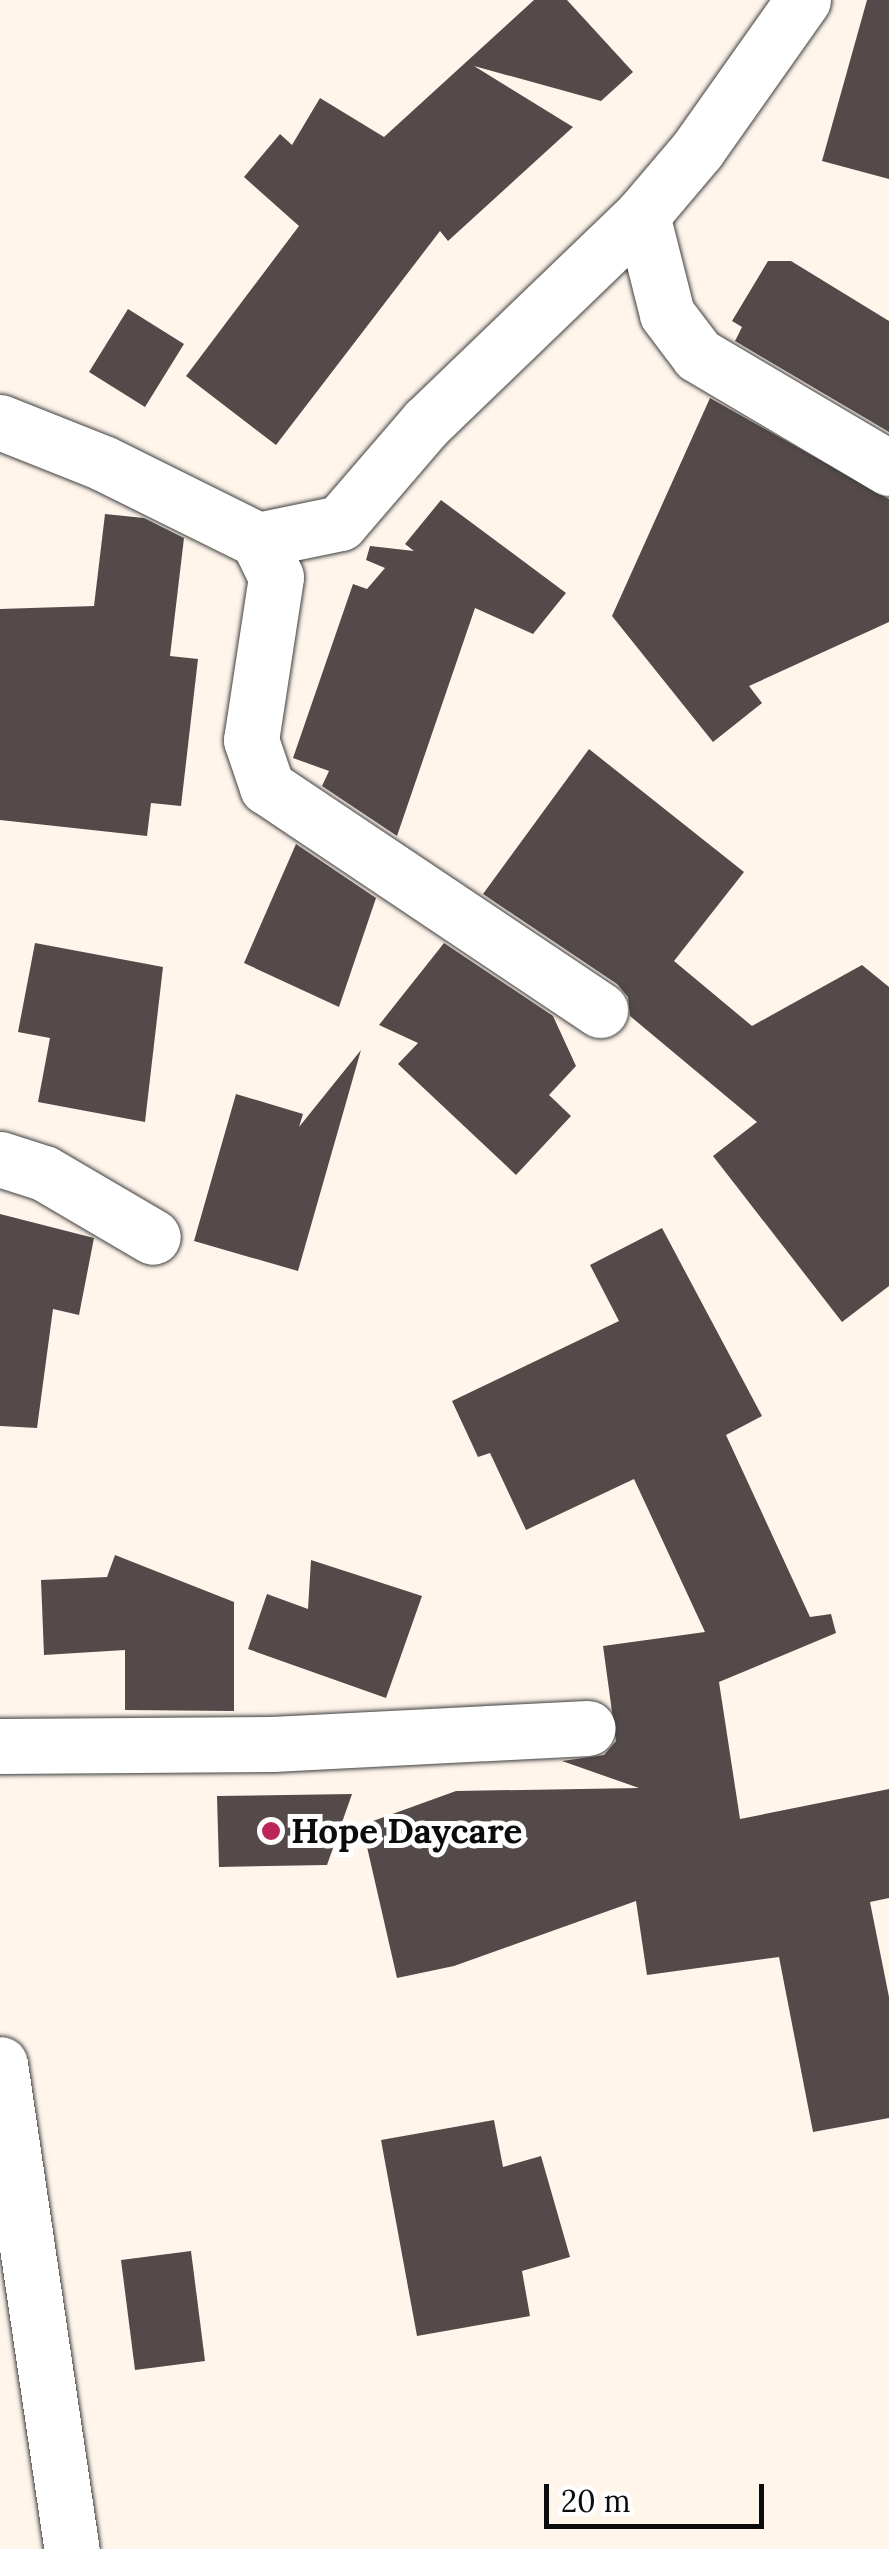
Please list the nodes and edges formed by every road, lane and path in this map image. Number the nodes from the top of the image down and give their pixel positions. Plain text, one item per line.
1 (804, 0) edge
2 (642, 216) junction
3 (0, 422) edge
4 (889, 468) edge
5 (258, 540) junction
6 (600, 1010) dead end
7 (0, 1159) edge
8 (153, 1236) dead end
9 (588, 1728) dead end
10 (0, 1746) edge
11 (0, 2064) edge
12 (12, 2232) edge
13 (72, 2549) edge

1 - 2 street
2 - 4 street
2 - 5 street
3 - 5 street
5 - 6 street
7 - 8 street
9 - 10 street
11 - 12 street
12 - 13 street

